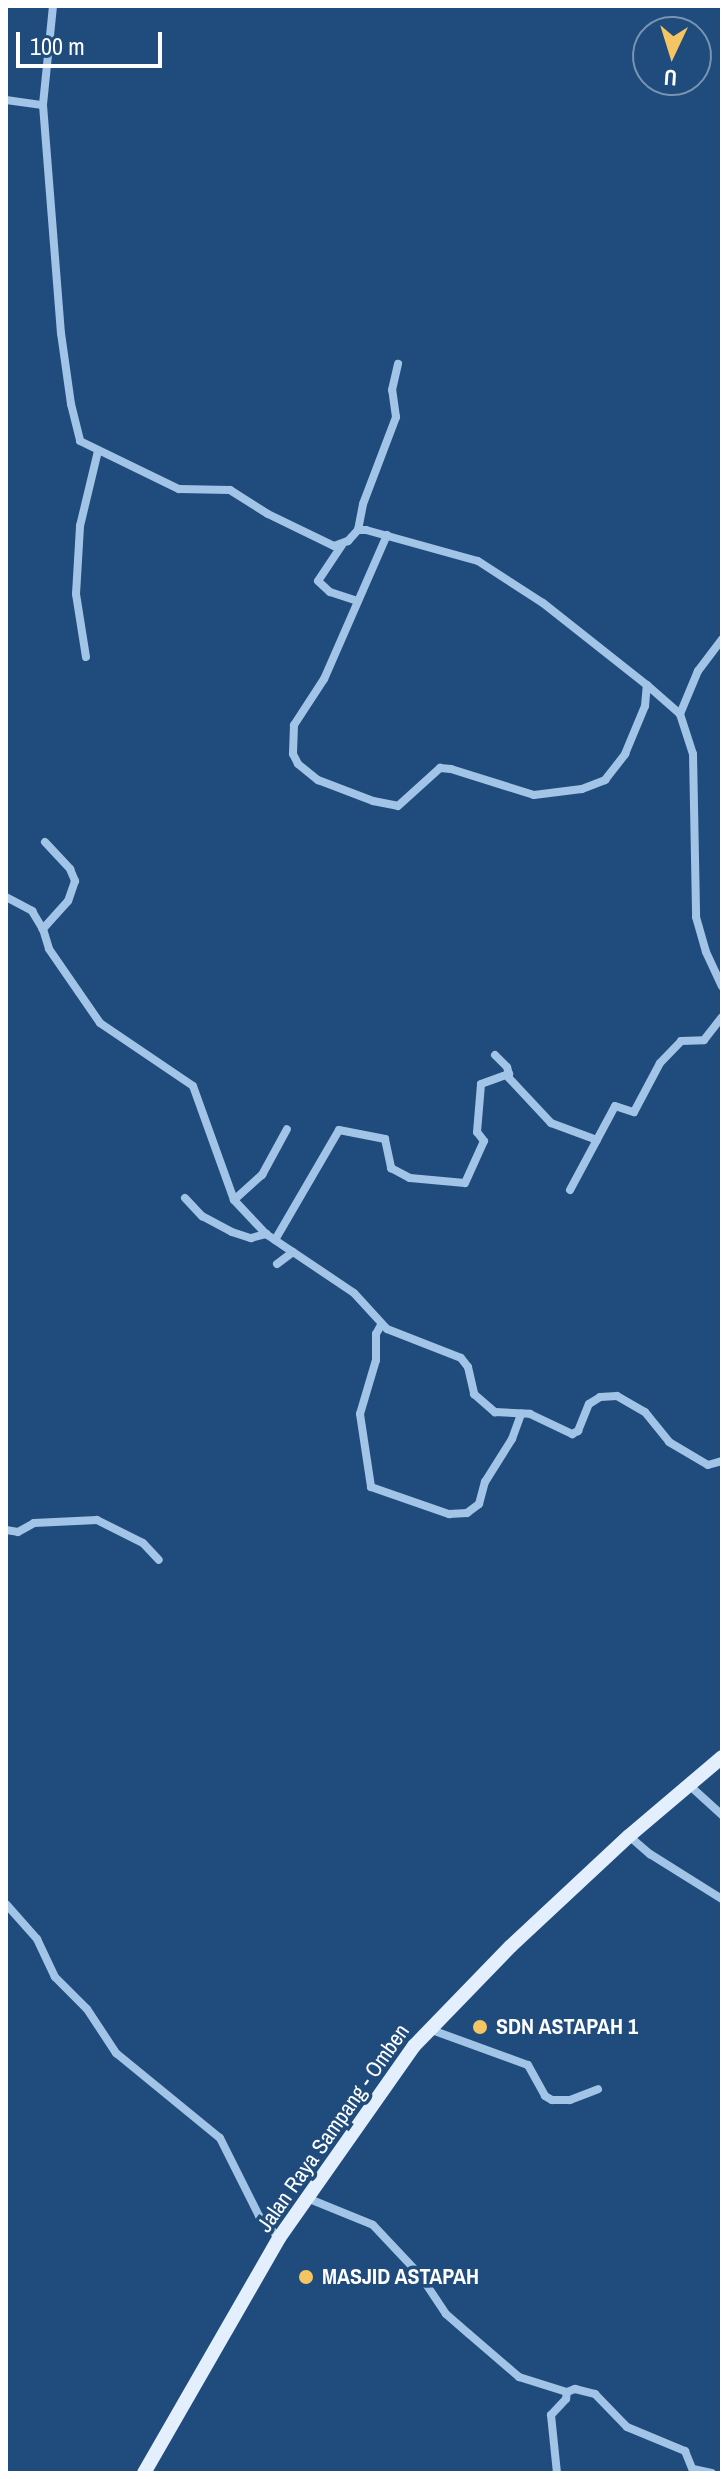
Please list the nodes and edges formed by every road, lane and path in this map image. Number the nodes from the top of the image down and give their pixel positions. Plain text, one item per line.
1 (53, 6) edge
2 (6, 100) edge
3 (43, 105) junction
4 (398, 364) dead end
5 (98, 451) junction
6 (358, 530) junction
7 (387, 535) junction
8 (342, 545) junction
9 (358, 601) junction
10 (722, 639) edge
11 (86, 657) dead end
12 (647, 685) junction
13 (680, 714) junction
14 (45, 842) dead end
15 (6, 897) edge
16 (43, 929) junction
17 (722, 986) edge
18 (722, 1017) edge
19 (495, 1055) dead end
20 (508, 1077) junction
21 (287, 1129) dead end
22 (597, 1140) junction
23 (570, 1190) dead end
24 (185, 1198) dead end
25 (234, 1200) junction
26 (266, 1234) junction
27 (275, 1240) junction
28 (293, 1252) junction
29 (277, 1264) dead end
30 (381, 1325) junction
31 (521, 1414) junction
32 (722, 1461) edge
33 (6, 1530) edge
34 (159, 1560) dead end
35 (722, 1757) edge
36 (689, 1785) junction
37 (722, 1815) edge
38 (629, 1836) junction
39 (722, 1899) edge
40 (6, 1904) edge
41 (429, 2029) junction
42 (598, 2089) dead end
43 (306, 2197) junction
44 (279, 2238) junction
45 (567, 2392) junction
46 (694, 2471) edge
47 (144, 2473) edge
48 (557, 2473) edge
49 (712, 2473) edge

1 - 3 street
2 - 3 street
3 - 5 street
4 - 6 street
5 - 8 street
5 - 11 street
6 - 7 street
6 - 8 street
7 - 9 street
7 - 12 street
8 - 9 street
9 - 12 street
10 - 13 street
12 - 13 street
13 - 17 street
14 - 16 street
15 - 16 street
16 - 25 street
18 - 22 street
19 - 20 street
20 - 22 street
20 - 27 street
21 - 25 street
22 - 23 street
24 - 26 street
25 - 26 street
26 - 27 street
27 - 28 street
28 - 29 street
28 - 30 street
30 - 31 street
30 - 31 street
31 - 32 street
33 - 34 street
35 - 36 main road, Jalan Raya Sampang - Omben
36 - 37 street
36 - 38 main road, Jalan Raya Sampang - Omben
38 - 39 street
38 - 41 main road, Jalan Raya Sampang - Omben
40 - 44 street
41 - 42 street
41 - 43 main road, Jalan Raya Sampang - Omben
43 - 44 main road, Jalan Raya Sampang - Omben
43 - 45 street
44 - 47 main road, Jalan Raya Sampang - Omben
45 - 46 street
45 - 48 street
46 - 49 street

